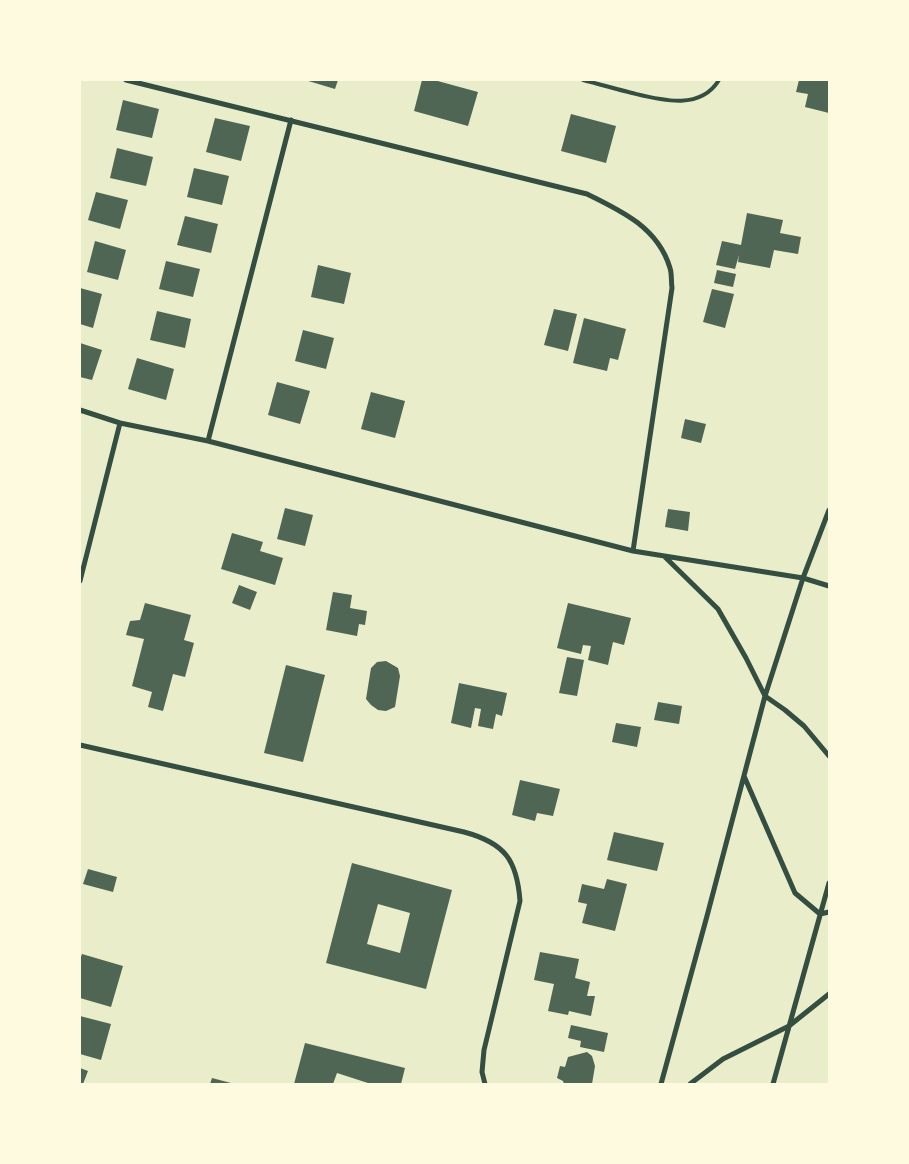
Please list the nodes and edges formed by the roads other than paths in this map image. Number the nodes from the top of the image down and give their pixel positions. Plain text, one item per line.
1 (126, 80) edge
2 (583, 80) edge
3 (719, 80) edge
4 (291, 120) junction
5 (80, 410) edge
6 (120, 423) junction
7 (208, 441) junction
8 (829, 510) edge
9 (633, 551) junction
10 (664, 556) junction
11 (803, 578) junction
12 (80, 581) edge
13 (829, 586) edge
14 (765, 696) junction
15 (80, 745) edge
16 (829, 756) edge
17 (744, 776) junction
18 (829, 883) edge
19 (829, 912) edge
20 (820, 914) junction
21 (829, 994) edge
22 (789, 1026) junction
23 (485, 1084) edge
24 (661, 1084) edge
25 (690, 1084) edge
26 (773, 1084) edge

1 - 4 street
2 - 3 lane
4 - 7 street
4 - 9 street
5 - 6 street
6 - 7 street
6 - 12 street
7 - 9 street
8 - 11 street
9 - 10 street
10 - 11 street
10 - 14 street
11 - 13 street
11 - 14 street
14 - 16 street
14 - 17 street
15 - 23 street
17 - 20 street
17 - 24 street
18 - 20 street
19 - 20 street
20 - 22 street
21 - 22 street
22 - 25 street
22 - 26 street

